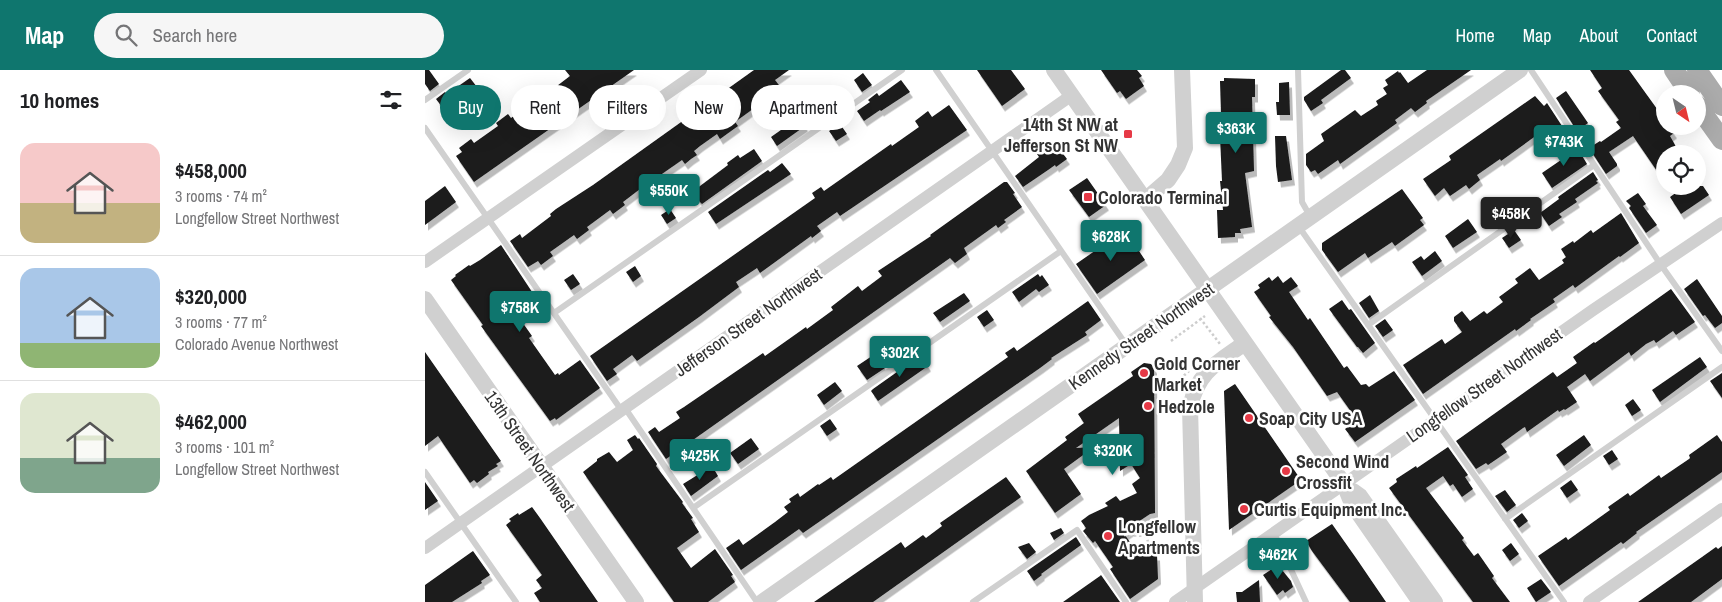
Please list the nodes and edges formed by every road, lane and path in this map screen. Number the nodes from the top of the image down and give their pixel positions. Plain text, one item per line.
1 (468, 70) edge
2 (701, 70) edge
3 (902, 70) edge
4 (936, 70) edge
5 (1054, 70) edge
6 (1182, 70) edge
7 (1298, 70) edge
8 (1520, 70) edge
9 (1531, 70) edge
10 (1674, 70) edge
11 (1697, 70) edge
12 (1684, 85) edge
13 (1072, 95) junction
14 (425, 100) edge
15 (1722, 106) edge
16 (1706, 117) edge
17 (425, 128) edge
18 (1722, 140) edge
19 (992, 151) junction
20 (1594, 165) junction
21 (1145, 200) junction
22 (487, 218) junction
23 (1304, 222) junction
24 (1722, 223) edge
25 (1061, 251) junction
26 (425, 262) edge
27 (1661, 265) junction
28 (1207, 289) junction
29 (425, 300) edge
30 (554, 313) junction
31 (1205, 316) dead end
32 (1201, 318) junction
33 (1368, 325) junction
34 (1171, 341) dead end
35 (1245, 342) junction
36 (1127, 346) junction
37 (1223, 347) dead end
38 (1722, 352) edge
39 (1722, 367) edge
40 (623, 409) junction
41 (1435, 420) junction
42 (541, 467) junction
43 (425, 472) edge
44 (1343, 484) junction
45 (693, 508) junction
46 (1722, 509) edge
47 (1505, 518) junction
48 (460, 524) junction
49 (1174, 525) dead end
50 (1274, 533) junction
51 (1124, 535) dead end
52 (1145, 536) junction
53 (1175, 544) dead end
54 (425, 548) edge
55 (1195, 595) edge
56 (515, 602) edge
57 (636, 602) edge
58 (757, 602) edge
59 (762, 602) edge
60 (973, 602) edge
61 (1126, 602) edge
62 (1175, 602) edge
63 (1306, 602) edge
64 (1420, 602) edge
65 (1435, 602) edge
66 (1564, 602) edge
67 (1589, 602) edge

1 - 14 lane
2 - 22 street
3 - 30 lane
4 - 19 lane
5 - 13 street
6 - 21 street
7 - 23 lane
8 - 23 street, Kennedy Street Northwest
9 - 20 lane
10 - 12 main road
11 - 15 main road
13 - 19 street, Jefferson Street Northwest
13 - 21 street
16 - 18 main road
17 - 22 lane
19 - 25 lane
19 - 40 street, Jefferson Street Northwest
20 - 27 lane
20 - 33 lane
21 - 28 street
22 - 26 street
22 - 30 lane
23 - 28 street, Kennedy Street Northwest
23 - 33 lane
24 - 27 street, Longfellow Street Northwest
25 - 36 lane
25 - 45 lane
27 - 38 lane
27 - 41 street, Longfellow Street Northwest
28 - 35 street
28 - 36 street, Kennedy Street Northwest
29 - 42 street, 13th Street Northwest
30 - 40 lane
31 - 32 path
32 - 34 path
32 - 37 path
33 - 41 lane
35 - 44 street
35 - 55 street
36 - 59 street, Kennedy Street Northwest
39 - 47 lane
40 - 42 street, Jefferson Street Northwest
40 - 45 lane
41 - 44 street, Longfellow Street Northwest
41 - 47 lane
42 - 48 street, Jefferson Street Northwest
42 - 57 street, 13th Street Northwest
43 - 48 lane
44 - 50 street, Longfellow Street Northwest
44 - 64 street
44 - 65 street
45 - 58 lane
46 - 67 street
47 - 66 lane
48 - 54 street, Jefferson Street Northwest
48 - 56 lane
49 - 52 path
50 - 55 street, Longfellow Street Northwest
50 - 63 lane
51 - 52 path
52 - 53 path
55 - 62 street, Longfellow Street Northwest
60 - 61 lane

